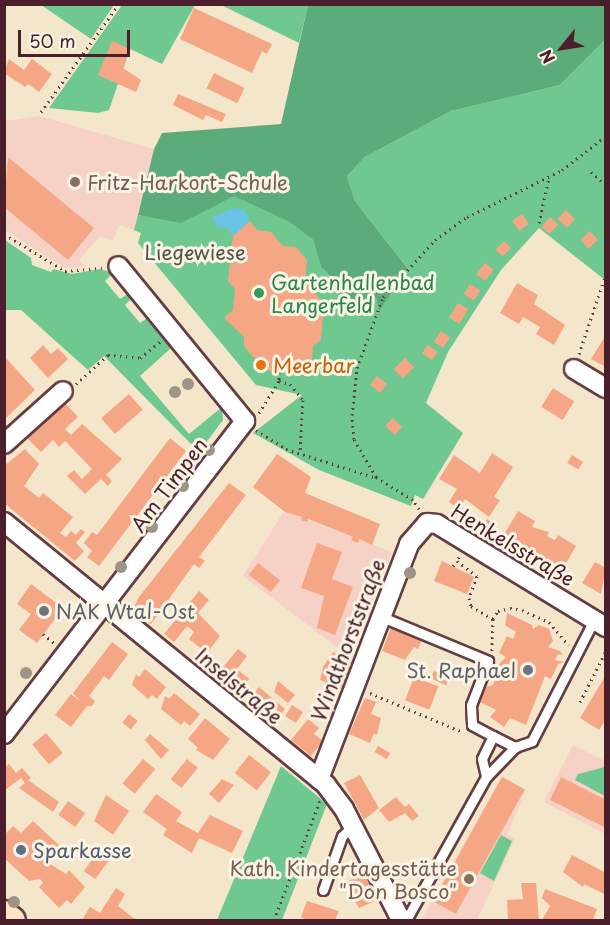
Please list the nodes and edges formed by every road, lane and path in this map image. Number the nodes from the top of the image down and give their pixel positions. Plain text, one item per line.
1 (119, 4) edge
2 (41, 112) dead end
3 (606, 136) edge
4 (591, 172) dead end
5 (549, 177) junction
6 (606, 185) edge
7 (539, 223) dead end
8 (4, 234) edge
9 (109, 266) joint
10 (606, 274) edge
11 (172, 332) junction
12 (574, 369) joint
13 (279, 372) dead end
14 (279, 381) junction
15 (606, 388) edge
16 (63, 391) joint
17 (269, 399) dead end
18 (245, 421) junction
19 (5, 442) edge
20 (300, 453) junction
21 (376, 477) junction
22 (4, 522) edge
23 (427, 523) junction
24 (468, 544) junction
25 (457, 561) junction
26 (453, 566) dead end
27 (105, 604) junction
28 (382, 617) junction
29 (493, 619) junction
30 (600, 623) edge
31 (606, 651) edge
32 (573, 658) junction
33 (488, 661) junction
34 (354, 686) junction
35 (580, 702) dead end
36 (472, 725) junction
37 (4, 734) edge
38 (492, 736) junction
39 (515, 747) junction
40 (486, 777) junction
41 (322, 782) junction
42 (355, 830) junction
43 (323, 890) dead end
44 (4, 913) edge
45 (13, 921) edge
46 (274, 921) edge
47 (400, 921) edge
48 (406, 921) edge

1 - 2 path
3 - 5 path
4 - 6 path
5 - 7 path
5 - 21 path
8 - 9 path
9 - 11 street
10 - 12 path
11 - 16 path
11 - 18 street
12 - 15 street
13 - 14 path
14 - 17 path
14 - 20 path
16 - 19 street
18 - 20 path
18 - 27 street, Am Timpen
20 - 21 path
21 - 23 path
22 - 27 street, Inselstraße
23 - 24 street, Henkelsstraße
23 - 28 street, Windthorststraße
24 - 25 path
24 - 30 street, Henkelsstraße
25 - 26 path
25 - 29 path
27 - 37 street, Am Timpen
27 - 41 street, Inselstraße
28 - 33 lane
28 - 34 street, Windthorststraße
29 - 32 path
29 - 33 path
30 - 32 lane
31 - 35 path
32 - 39 lane
33 - 36 lane
34 - 36 path
34 - 41 street, Windthorststraße
36 - 38 lane
38 - 39 lane
38 - 40 lane
39 - 40 lane
40 - 48 lane
41 - 42 street, Inselstraße
41 - 46 path
42 - 43 lane
42 - 47 street, Inselstraße
44 - 45 main road

